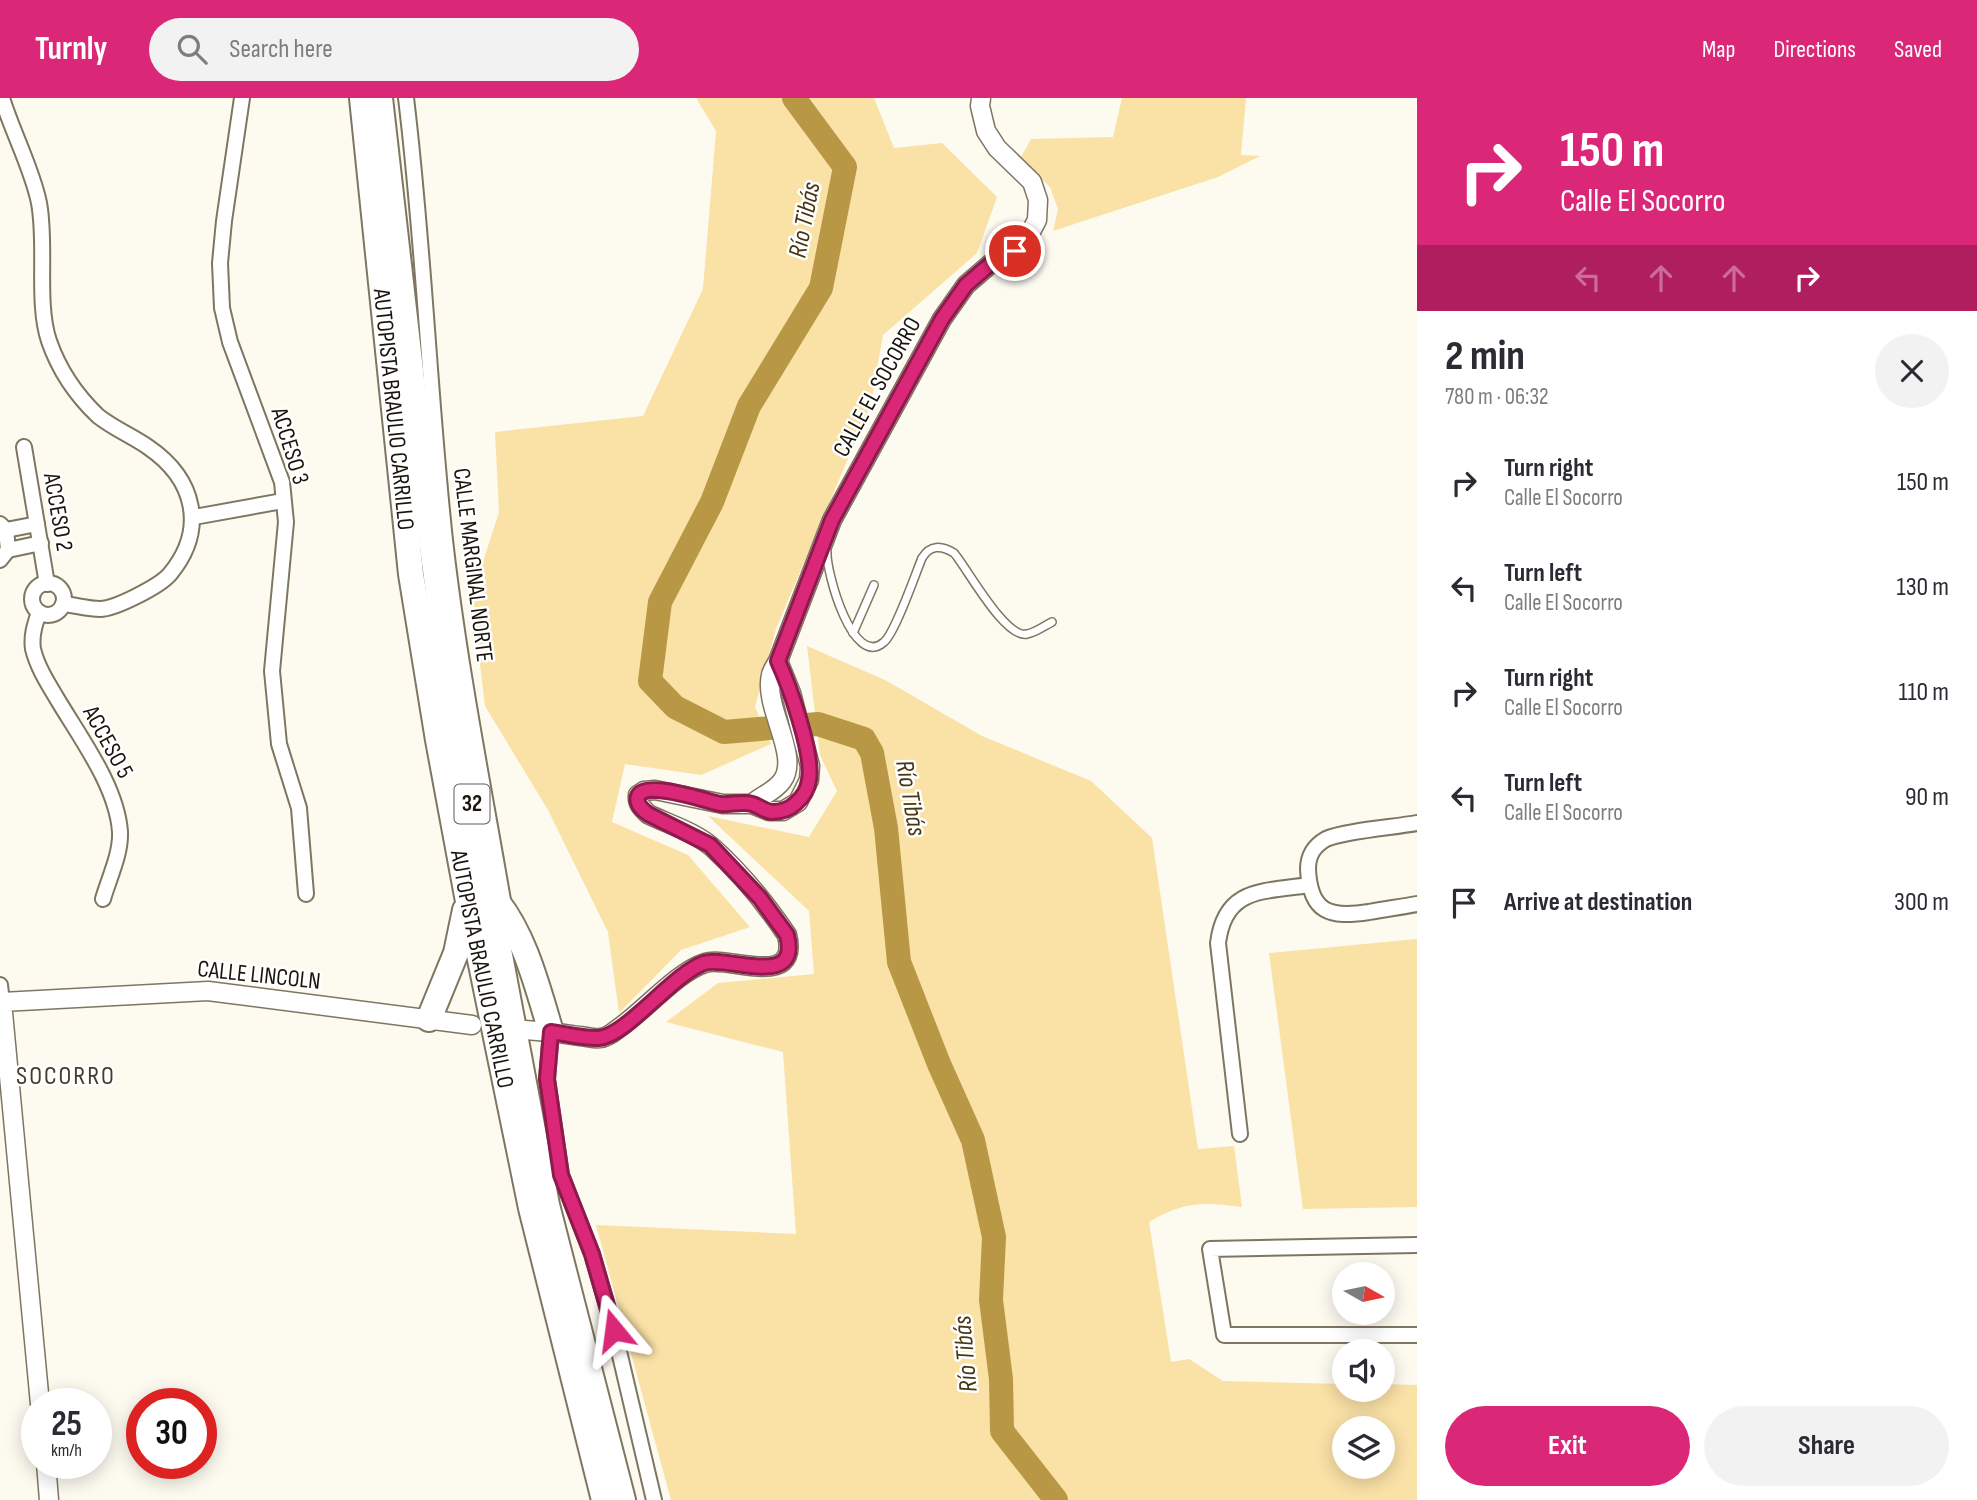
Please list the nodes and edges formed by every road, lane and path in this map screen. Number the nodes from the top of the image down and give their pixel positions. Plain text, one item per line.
1 (2, 98) edge
2 (242, 98) edge
3 (362, 98) edge
4 (380, 98) edge
5 (406, 98) edge
6 (981, 98) edge
7 (24, 447) dead end
8 (283, 501) junction
9 (194, 517) junction
10 (832, 520) junction
11 (37, 524) junction
12 (3, 527) edge
13 (41, 543) junction
14 (4, 555) edge
15 (47, 584) junction
16 (874, 585) dead end
17 (63, 604) junction
18 (38, 612) junction
19 (1052, 622) dead end
20 (853, 633) junction
21 (778, 661) junction
22 (752, 804) junction
23 (1417, 823) edge
24 (1309, 885) junction
25 (306, 894) dead end
26 (103, 899) dead end
27 (487, 899) junction
28 (1417, 904) edge
29 (1, 996) edge
30 (429, 1019) junction
31 (472, 1025) dead end
32 (525, 1030) dead end
33 (551, 1032) junction
34 (1240, 1133) dead end
35 (1417, 1245) edge
36 (1417, 1335) edge
37 (38, 1388) edge
38 (47, 1479) edge
39 (49, 1500) edge
40 (604, 1500) edge
41 (623, 1500) edge
42 (654, 1500) edge

1 - 9 street
2 - 8 street, ACCESO 3
3 - 27 highway, AUTOPISTA BRAULIO CARRILLO / 32
4 - 27 highway, AUTOPISTA BRAULIO CARRILLO / 32
5 - 27 street, CALLE MARGINAL NORTE
6 - 10 street, CALLE EL SOCORRO
7 - 11 street, ACCESO 2
8 - 9 street
8 - 25 street, ACCESO 3
9 - 17 street
10 - 20 lane
10 - 21 street, CALLE EL SOCORRO
11 - 12 street
11 - 13 street, ACCESO 2
12 - 14 street
13 - 14 street
13 - 15 street, ACCESO 2
15 - 17 street
15 - 18 street
16 - 20 lane
17 - 18 street
18 - 26 street, ACCESO 5
19 - 20 lane
21 - 22 street, CALLE EL SOCORRO
21 - 22 street
22 - 33 street
23 - 24 street
24 - 28 street
24 - 34 street
27 - 30 highway
27 - 33 highway
27 - 40 highway, AUTOPISTA BRAULIO CARRILLO / 32
27 - 41 highway, AUTOPISTA BRAULIO CARRILLO / 32
29 - 30 street, CALLE LINCOLN
29 - 37 street
30 - 31 street
32 - 33 street
33 - 42 street
35 - 36 street
38 - 39 street

